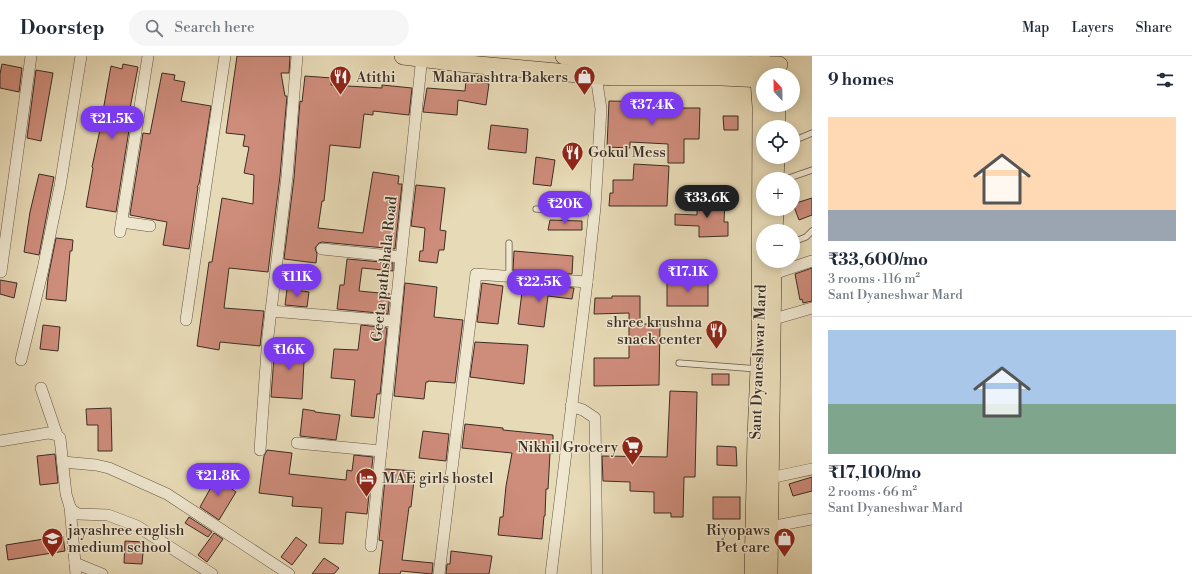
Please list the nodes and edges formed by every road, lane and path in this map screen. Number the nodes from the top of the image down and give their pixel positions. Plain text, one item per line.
1 (30, 56) edge
2 (81, 56) edge
3 (148, 56) edge
4 (226, 56) edge
5 (297, 56) edge
6 (403, 56) edge
7 (564, 56) edge
8 (422, 57) edge
9 (468, 60) edge
10 (779, 65) edge
11 (768, 68) edge
12 (756, 70) edge
13 (756, 71) edge
14 (596, 76) junction
15 (761, 112) edge
16 (812, 133) edge
17 (800, 138) edge
18 (812, 170) edge
19 (765, 172) edge
20 (800, 174) edge
21 (536, 208) dead end
22 (594, 212) junction
23 (771, 222) edge
24 (150, 226) dead end
25 (812, 231) edge
26 (800, 239) edge
27 (510, 243) dead end
28 (322, 249) dead end
29 (400, 257) junction
30 (812, 261) edge
31 (769, 270) edge
32 (1, 272) edge
33 (509, 276) junction
34 (587, 282) junction
35 (812, 308) edge
36 (271, 311) junction
37 (186, 320) dead end
38 (393, 321) junction
39 (766, 321) junction
40 (21, 360) dead end
41 (679, 363) dead end
42 (760, 369) junction
43 (41, 388) dead end
44 (571, 406) junction
45 (57, 436) junction
46 (763, 437) junction
47 (0, 441) edge
48 (297, 443) dead end
49 (260, 450) dead end
50 (381, 451) junction
51 (63, 462) junction
52 (812, 469) edge
53 (763, 478) junction
54 (70, 507) junction
55 (812, 519) edge
56 (762, 526) junction
57 (371, 546) dead end
58 (75, 568) edge
59 (102, 574) edge
60 (212, 574) edge
61 (289, 574) edge
62 (439, 574) edge
63 (550, 574) edge
64 (597, 574) edge
65 (752, 574) edge
66 (769, 574) edge

1 - 32 street
2 - 40 street
3 - 24 street
4 - 37 street
5 - 36 street
6 - 8 main road
7 - 12 main road
8 - 9 main road
8 - 29 street, Geeta pathshala Road
9 - 14 main road
10 - 11 main road
13 - 14 main road
14 - 22 street
15 - 19 main road, Sant Dyaneshwar Mard
16 - 17 lane
18 - 20 lane
21 - 22 lane
22 - 34 street
23 - 31 main road, Sant Dyaneshwar Mard
25 - 26 lane
27 - 33 lane
28 - 29 street
29 - 38 street, Geeta pathshala Road
30 - 31 street
31 - 39 main road, Sant Dyaneshwar Mard
33 - 34 street
33 - 62 street
34 - 44 street
35 - 39 street
36 - 38 street
36 - 49 street
38 - 50 street, Geeta pathshala Road
39 - 42 main road, Sant Dyaneshwar Mard
39 - 46 main road
41 - 42 lane
42 - 46 main road, Sant Dyaneshwar Mard
43 - 45 street
44 - 63 street
44 - 64 street
45 - 47 street
45 - 51 street
46 - 53 main road
48 - 50 street
50 - 57 street, Geeta pathshala Road
51 - 54 street
51 - 61 street
52 - 53 street
53 - 56 main road
54 - 58 street
54 - 60 street
55 - 56 street
56 - 65 main road
56 - 66 main road
58 - 59 street

